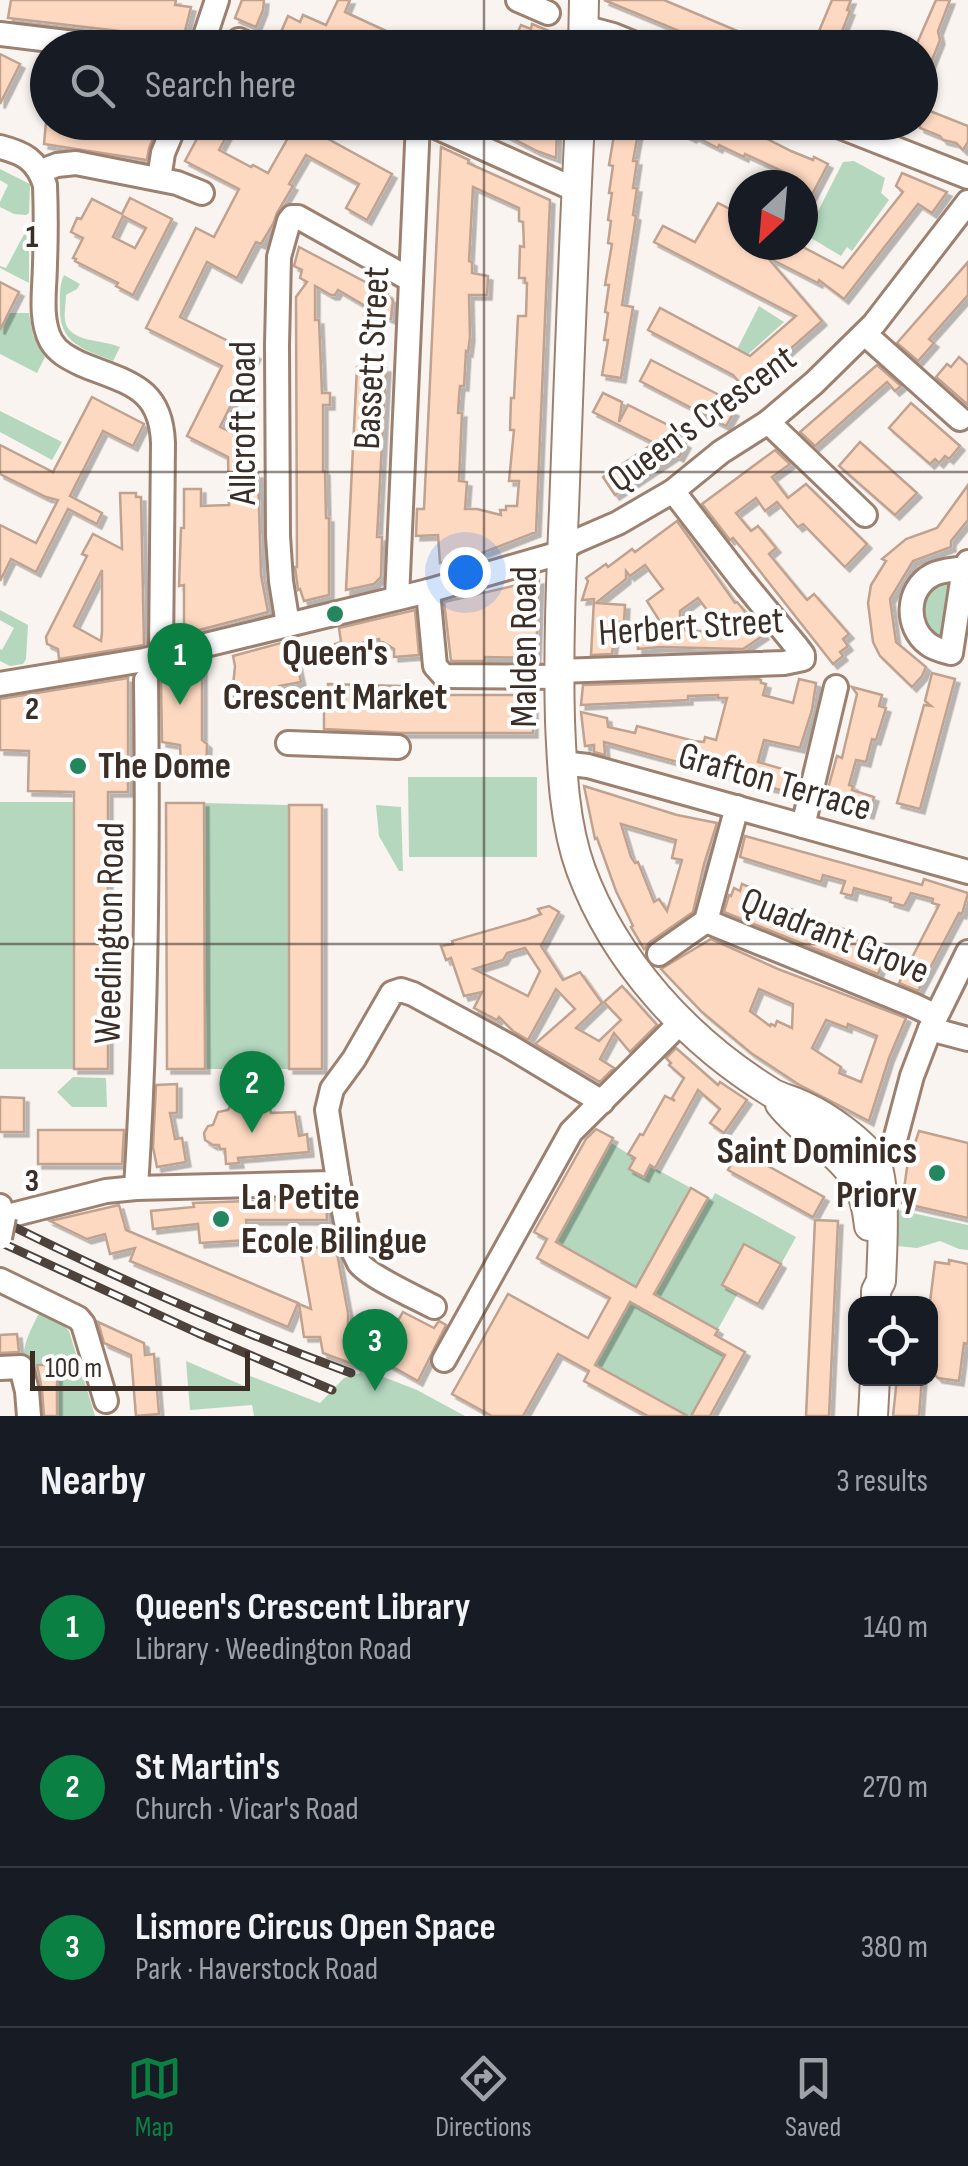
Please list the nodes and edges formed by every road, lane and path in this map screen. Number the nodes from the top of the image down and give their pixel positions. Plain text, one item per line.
1 (217, 0) edge
2 (518, 0) edge
3 (548, 13) dead end
4 (209, 30) edge
5 (0, 34) edge
6 (30, 38) edge
7 (169, 140) edge
8 (417, 140) edge
9 (466, 140) edge
10 (579, 140) edge
11 (874, 140) edge
12 (0, 147) edge
13 (40, 171) junction
14 (968, 177) edge
15 (158, 180) junction
16 (576, 190) junction
17 (202, 192) dead end
18 (968, 202) edge
19 (960, 231) edge
20 (410, 280) junction
21 (865, 334) junction
22 (960, 419) dead end
23 (768, 422) junction
24 (674, 491) junction
25 (865, 515) dead end
26 (562, 551) junction
27 (428, 590) junction
28 (397, 598) junction
29 (298, 630) junction
30 (149, 667) junction
31 (559, 674) junction
32 (0, 684) edge
33 (836, 688) dead end
34 (288, 743) dead end
35 (398, 747) dead end
36 (562, 763) junction
37 (737, 807) junction
38 (803, 826) junction
39 (968, 872) edge
40 (706, 922) junction
41 (968, 952) edge
42 (649, 960) junction
43 (682, 1022) junction
44 (933, 1022) junction
45 (968, 1038) edge
46 (602, 1102) junction
47 (864, 1168) junction
48 (338, 1180) junction
49 (136, 1188) junction
50 (6, 1218) edge
51 (0, 1280) edge
52 (873, 1284) edge
53 (434, 1307) dead end
54 (444, 1360) dead end
55 (0, 1368) edge
56 (875, 1386) edge
57 (106, 1400) dead end
58 (29, 1416) edge
59 (873, 1416) edge

1 - 4 street
2 - 3 street
5 - 6 street
7 - 15 street
8 - 20 street, Bassett Street
9 - 16 street
10 - 16 main road, Malden Road
11 - 14 street
12 - 13 street
13 - 15 street
13 - 30 street, Weedington Road
15 - 17 street
16 - 26 main road, Malden Road
18 - 19 street, Queen's Crescent
19 - 21 street, Queen's Crescent
20 - 28 street, Bassett Street
20 - 29 street, Allcroft Road
21 - 22 street
21 - 23 street, Queen's Crescent
23 - 24 street, Queen's Crescent
23 - 25 street
24 - 26 street, Queen's Crescent
24 - 31 street, Herbert Street
26 - 27 street, Queen's Crescent
26 - 31 main road, Malden Road
27 - 28 street, Queen's Crescent
27 - 31 street
28 - 29 street, Queen's Crescent
29 - 30 street, Queen's Crescent
30 - 32 street, Queen's Crescent
30 - 49 street, Weedington Road
31 - 36 main road, Malden Road
33 - 38 street
34 - 35 street
36 - 37 street, Grafton Terrace
36 - 42 main road, Malden Road
37 - 38 street, Grafton Terrace
37 - 40 street
38 - 39 street, Grafton Terrace
40 - 42 street
40 - 44 street, Quadrant Grove
41 - 44 street
42 - 43 main road, Malden Road
43 - 46 street
43 - 47 main road, Malden Road
44 - 45 street, Quadrant Grove
44 - 47 street
46 - 48 street
46 - 54 street
47 - 52 main road
47 - 52 main road
48 - 49 street
48 - 53 street
49 - 50 street
51 - 57 street
55 - 58 street
56 - 59 main road

